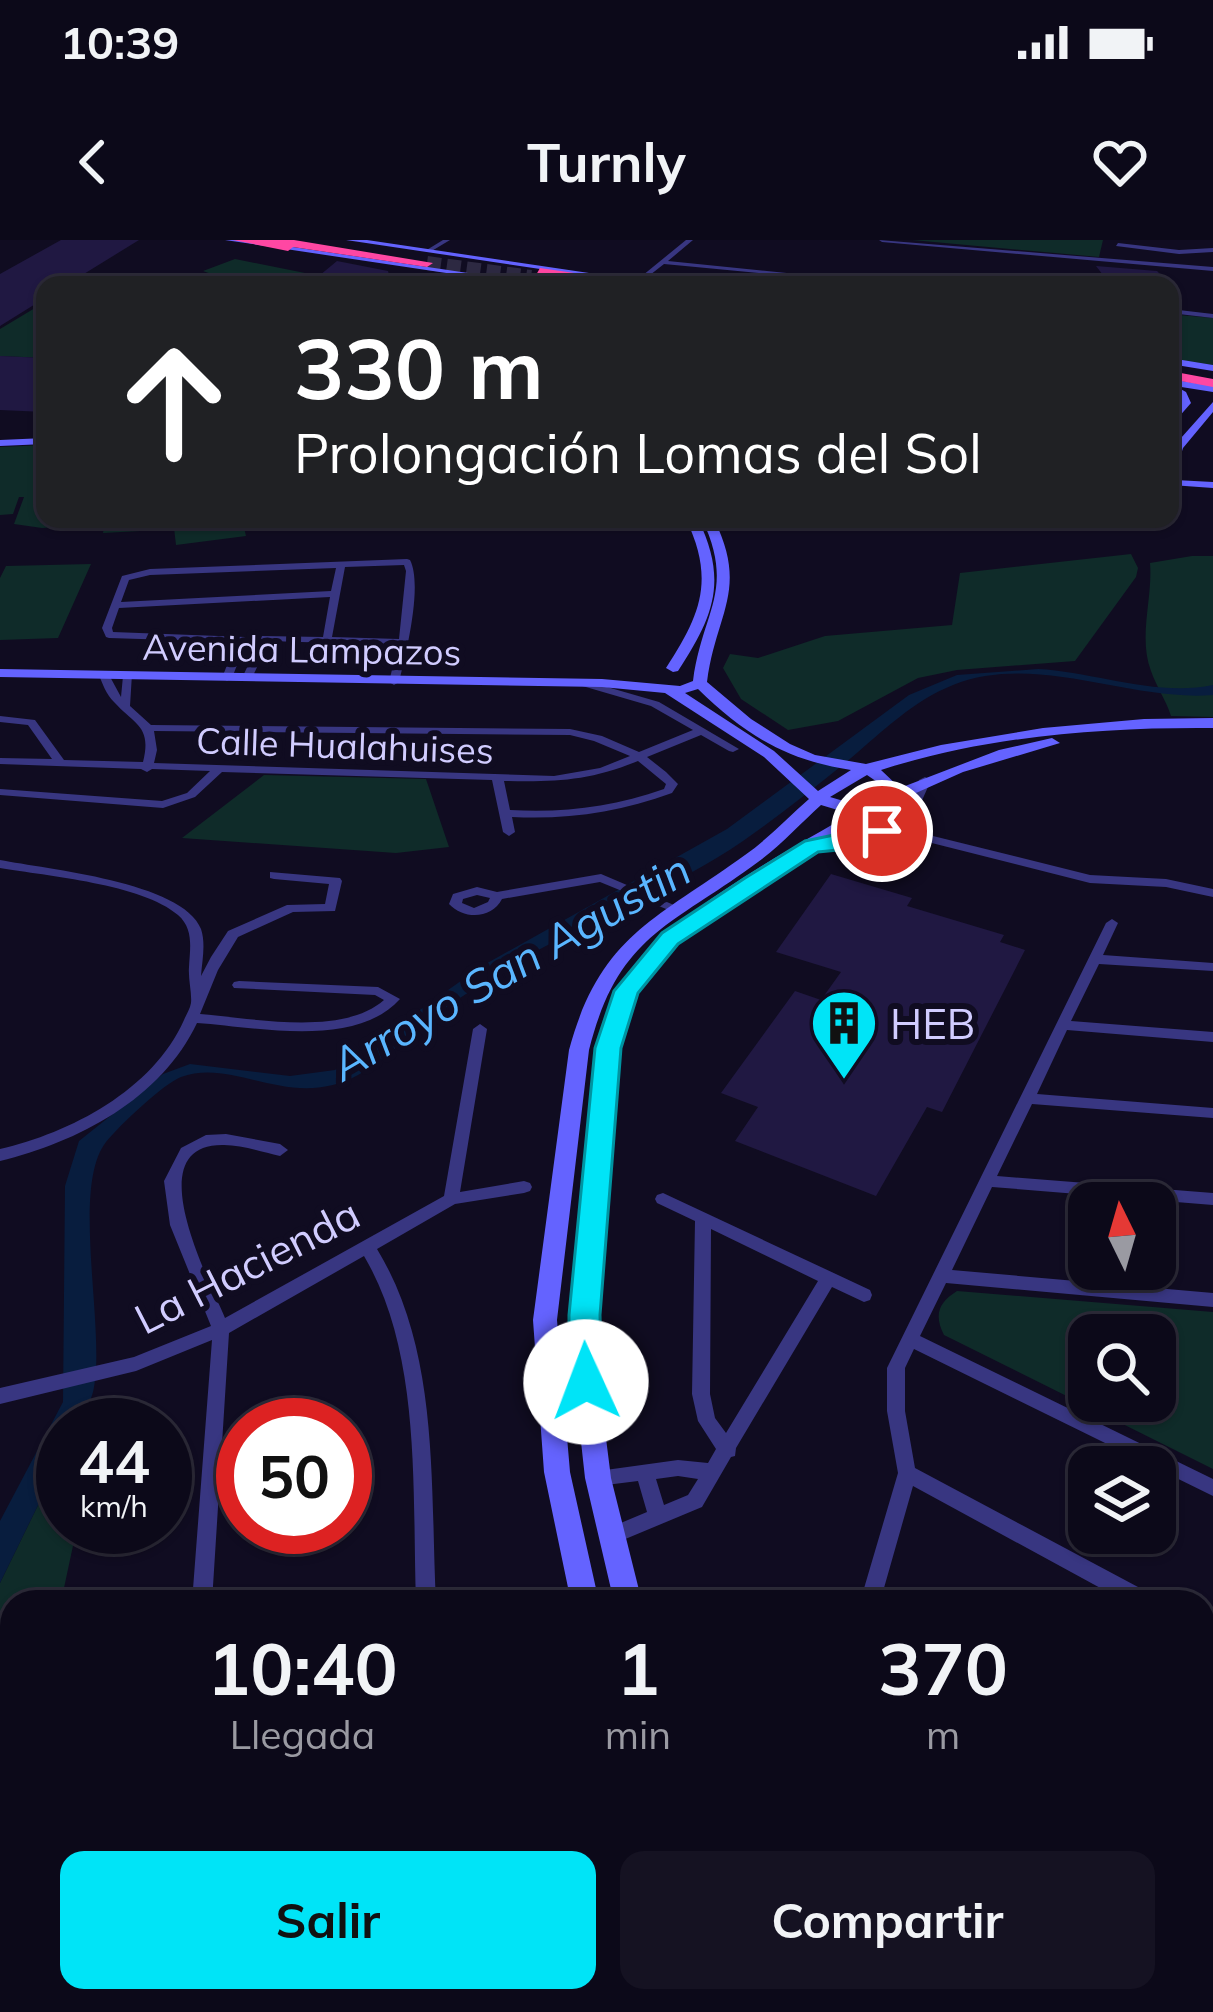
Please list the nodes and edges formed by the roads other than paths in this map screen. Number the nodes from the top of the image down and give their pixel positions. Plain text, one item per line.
1 (229, 240) edge
2 (241, 240) edge
3 (271, 240) edge
4 (312, 240) edge
5 (350, 240) edge
6 (447, 240) edge
7 (690, 240) edge
8 (882, 240) edge
9 (1178, 240) edge
10 (328, 244) edge
11 (1118, 245) dead end
12 (1213, 247) edge
13 (299, 250) junction
14 (411, 254) junction
15 (489, 259) junction
16 (431, 260) junction
17 (506, 261) junction
18 (384, 262) junction
19 (663, 262) junction
20 (1213, 269) edge
21 (473, 274) junction
22 (540, 275) edge
23 (417, 276) tunnel mouth
24 (480, 276) edge
25 (489, 276) edge
26 (505, 276) edge
27 (644, 276) edge
28 (808, 276) edge
29 (1179, 312) edge
30 (1213, 316) edge
31 (1179, 375) edge
32 (1213, 379) edge
33 (1179, 389) edge
34 (1186, 404) junction
35 (1211, 406) edge
36 (1179, 413) edge
37 (36, 438) edge
38 (0, 440) edge
39 (1179, 459) edge
40 (1179, 471) edge
41 (1213, 482) edge
42 (696, 528) edge
43 (713, 528) edge
44 (341, 563) junction
45 (335, 594) junction
46 (115, 605) junction
47 (327, 639) junction
48 (404, 642) junction
49 (0, 673) edge
50 (104, 675) junction
51 (128, 676) junction
52 (227, 678) junction
53 (247, 678) junction
54 (667, 679) junction
55 (700, 679) junction
56 (394, 682) junction
57 (583, 683) junction
58 (125, 706) junction
59 (0, 719) edge
60 (1213, 723) edge
61 (151, 728) junction
62 (707, 734) junction
63 (1213, 735) edge
64 (733, 749) dead end
65 (908, 757) junction
66 (636, 760) junction
67 (0, 761) edge
68 (61, 764) junction
69 (147, 769) junction
70 (864, 769) junction
71 (217, 771) junction
72 (930, 778) junction
73 (498, 780) junction
74 (0, 792) edge
75 (896, 795) junction
76 (818, 799) junction
77 (506, 813) junction
78 (867, 813) junction
79 (799, 822) junction
80 (509, 832) dead end
81 (930, 836) junction
82 (822, 840) junction
83 (0, 865) edge
84 (274, 874) dead end
85 (303, 878) junction
86 (1213, 893) edge
87 (497, 896) dead end
88 (291, 908) junction
89 (675, 908) junction
90 (1112, 923) dead end
91 (1094, 959) junction
92 (1213, 967) edge
93 (239, 985) dead end
94 (198, 998) junction
95 (192, 1018) junction
96 (1061, 1025) junction
97 (480, 1029) dead end
98 (1213, 1036) edge
99 (1027, 1098) junction
100 (1213, 1113) edge
101 (280, 1150) dead end
102 (0, 1155) edge
103 (990, 1181) junction
104 (524, 1187) dead end
105 (663, 1198) dead end
106 (451, 1199) junction
107 (1213, 1199) edge
108 (703, 1220) junction
109 (367, 1247) junction
110 (551, 1271) junction
111 (587, 1272) junction
112 (940, 1276) junction
113 (829, 1279) junction
114 (864, 1294) dead end
115 (1213, 1300) edge
116 (221, 1329) junction
117 (909, 1339) junction
118 (0, 1396) edge
119 (728, 1450) junction
120 (712, 1472) junction
121 (645, 1473) junction
122 (907, 1473) junction
123 (598, 1478) junction
124 (1213, 1488) edge
125 (658, 1517) junction
126 (611, 1536) junction
127 (203, 1590) edge
128 (425, 1590) edge
129 (582, 1590) edge
130 (625, 1590) edge
131 (874, 1590) edge
132 (1124, 1590) edge

1 - 13 street
2 - 10 highway
2 - 13 highway
3 - 10 highway
4 - 14 highway
5 - 16 street
6 - 16 street
7 - 19 street
8 - 20 street
9 - 12 street
10 - 14 highway
10 - 16 highway
11 - 12 street
13 - 18 street
14 - 16 highway
15 - 16 street
15 - 17 street
15 - 21 street
16 - 18 street
16 - 21 street
17 - 22 street
17 - 25 street
18 - 23 street
19 - 27 street
19 - 28 street
21 - 24 street
22 - 26 street
29 - 30 street
31 - 32 highway
33 - 34 street
34 - 35 street
34 - 36 street
35 - 39 street
37 - 38 street
40 - 41 street
42 - 54 street
43 - 55 street
44 - 45 street
44 - 46 street
44 - 48 street
45 - 46 street
45 - 47 street
46 - 52 street
47 - 48 street
47 - 53 street
48 - 56 street
49 - 50 street, Avenida Lampazos
50 - 51 street, Avenida Lampazos
50 - 58 street
51 - 52 street, Avenida Lampazos
51 - 58 street
52 - 53 street, Avenida Lampazos
53 - 56 street, Avenida Lampazos
54 - 55 street
54 - 57 street, Avenida Lampazos
54 - 76 street
55 - 70 street
56 - 57 street, Avenida Lampazos
57 - 62 street
58 - 61 street
59 - 68 street
60 - 65 street
61 - 66 street
61 - 69 street
62 - 64 street
62 - 66 street, Calle Hualahuises
63 - 72 street
65 - 70 street
65 - 72 street
66 - 73 street, Calle Hualahuises
66 - 77 street
67 - 68 street, Calle Hualahuises
68 - 69 street, Calle Hualahuises
69 - 71 street, Calle Hualahuises
70 - 75 street
70 - 76 street
71 - 73 street, Calle Hualahuises
71 - 74 street
72 - 75 street
72 - 81 street
73 - 77 street
75 - 78 street
76 - 78 street
76 - 79 street
77 - 80 street
78 - 82 street
79 - 82 street
79 - 89 street
81 - 82 street
81 - 86 street
82 - 111 street
83 - 94 street
84 - 85 street
85 - 88 street
85 - 88 street
87 - 89 street
88 - 94 street
89 - 110 street
90 - 91 street
91 - 92 street
91 - 96 street
93 - 95 street
94 - 95 street
95 - 102 street
96 - 98 street
96 - 99 street
97 - 106 street
99 - 100 street
99 - 103 street
101 - 116 street
103 - 107 street
103 - 112 street
104 - 106 street
105 - 108 street
106 - 109 street, La Hacienda
108 - 113 street
108 - 119 street
109 - 116 street, La Hacienda
109 - 128 street
110 - 111 street
110 - 129 street
111 - 123 street
112 - 115 street
112 - 117 street
113 - 114 street
113 - 119 street
116 - 118 street, La Hacienda
116 - 127 street
117 - 122 street
117 - 124 street
119 - 120 street
120 - 121 street
120 - 125 street
121 - 123 street
121 - 125 street
122 - 131 street
122 - 132 street
123 - 126 street
125 - 126 street
126 - 130 street

